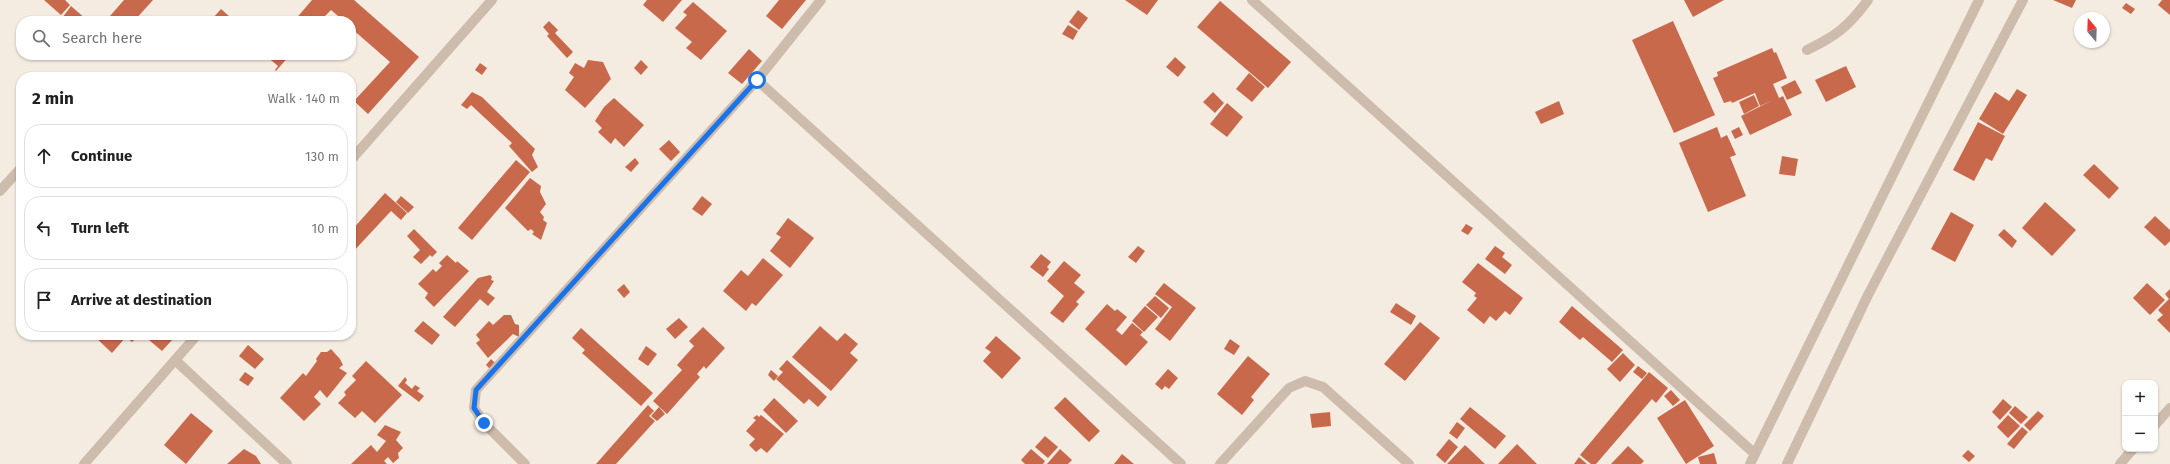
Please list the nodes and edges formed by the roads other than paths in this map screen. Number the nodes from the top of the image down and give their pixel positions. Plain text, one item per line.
1 (492, 0) edge
2 (821, 0) edge
3 (1252, 0) edge
4 (1868, 0) edge
5 (1979, 0) edge
6 (2023, 0) edge
7 (1807, 50) dead end
8 (757, 80) junction
9 (356, 154) edge
10 (16, 173) edge
11 (0, 191) edge
12 (193, 340) edge
13 (175, 360) junction
14 (2170, 408) edge
15 (2158, 422) edge
16 (2130, 452) edge
17 (1755, 454) junction
18 (84, 464) edge
19 (287, 464) edge
20 (525, 464) edge
21 (1181, 464) edge
22 (1220, 464) edge
23 (1409, 464) edge
24 (1750, 464) edge
25 (1787, 464) edge
26 (2120, 464) edge

1 - 9 street
2 - 8 street
3 - 17 street
4 - 7 street
5 - 17 street
6 - 25 street
8 - 20 street
8 - 21 street
10 - 11 street
12 - 13 street
13 - 18 street
13 - 19 street
14 - 15 street
16 - 26 street
17 - 24 street
22 - 23 street

